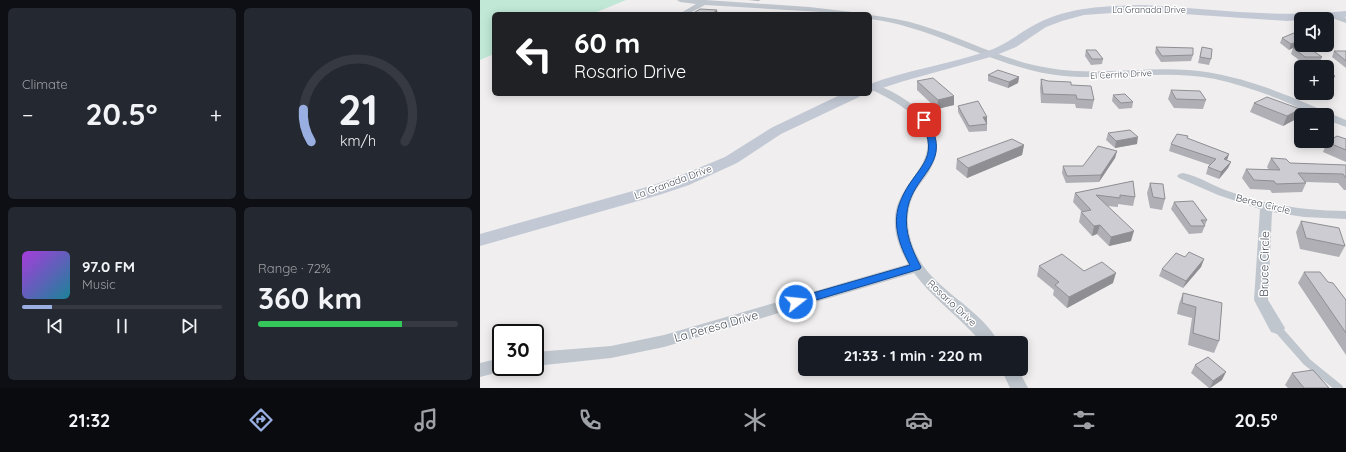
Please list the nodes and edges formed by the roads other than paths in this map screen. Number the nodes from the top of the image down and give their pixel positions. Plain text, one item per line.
1 (680, 0) edge
2 (706, 2) edge
3 (687, 12) edge
4 (837, 12) edge
5 (1346, 14) edge
6 (1335, 16) junction
7 (872, 17) edge
8 (1346, 21) edge
9 (989, 54) junction
10 (872, 88) edge
11 (872, 88) edge
12 (849, 96) edge
13 (1309, 108) edge
14 (1334, 119) edge
15 (1346, 124) edge
16 (1183, 176) dead end
17 (1266, 207) junction
18 (1346, 215) edge
19 (480, 240) edge
20 (916, 267) junction
21 (1277, 328) joint
22 (985, 336) edge
23 (544, 358) edge
24 (492, 367) edge
25 (480, 370) edge
26 (1012, 376) edge
27 (1018, 388) edge
28 (1339, 388) edge

1 - 2 street
2 - 3 street
2 - 4 street
5 - 6 street, La Granada Drive
6 - 8 street
6 - 9 street, La Granada Drive
7 - 9 street, El Cerrito Drive
9 - 10 street, La Granada Drive
9 - 13 street, El Cerrito Drive
11 - 20 street, Rosario Drive
12 - 19 street, La Granada Drive
14 - 15 street, El Cerrito Drive
16 - 17 street, Berea Circle
17 - 18 street, Berea Circle
17 - 21 street, Bruce Circle
20 - 22 street, Rosario Drive
20 - 23 street, La Peresa Drive
21 - 28 lane, Bruce Circle
24 - 25 street
26 - 27 street

